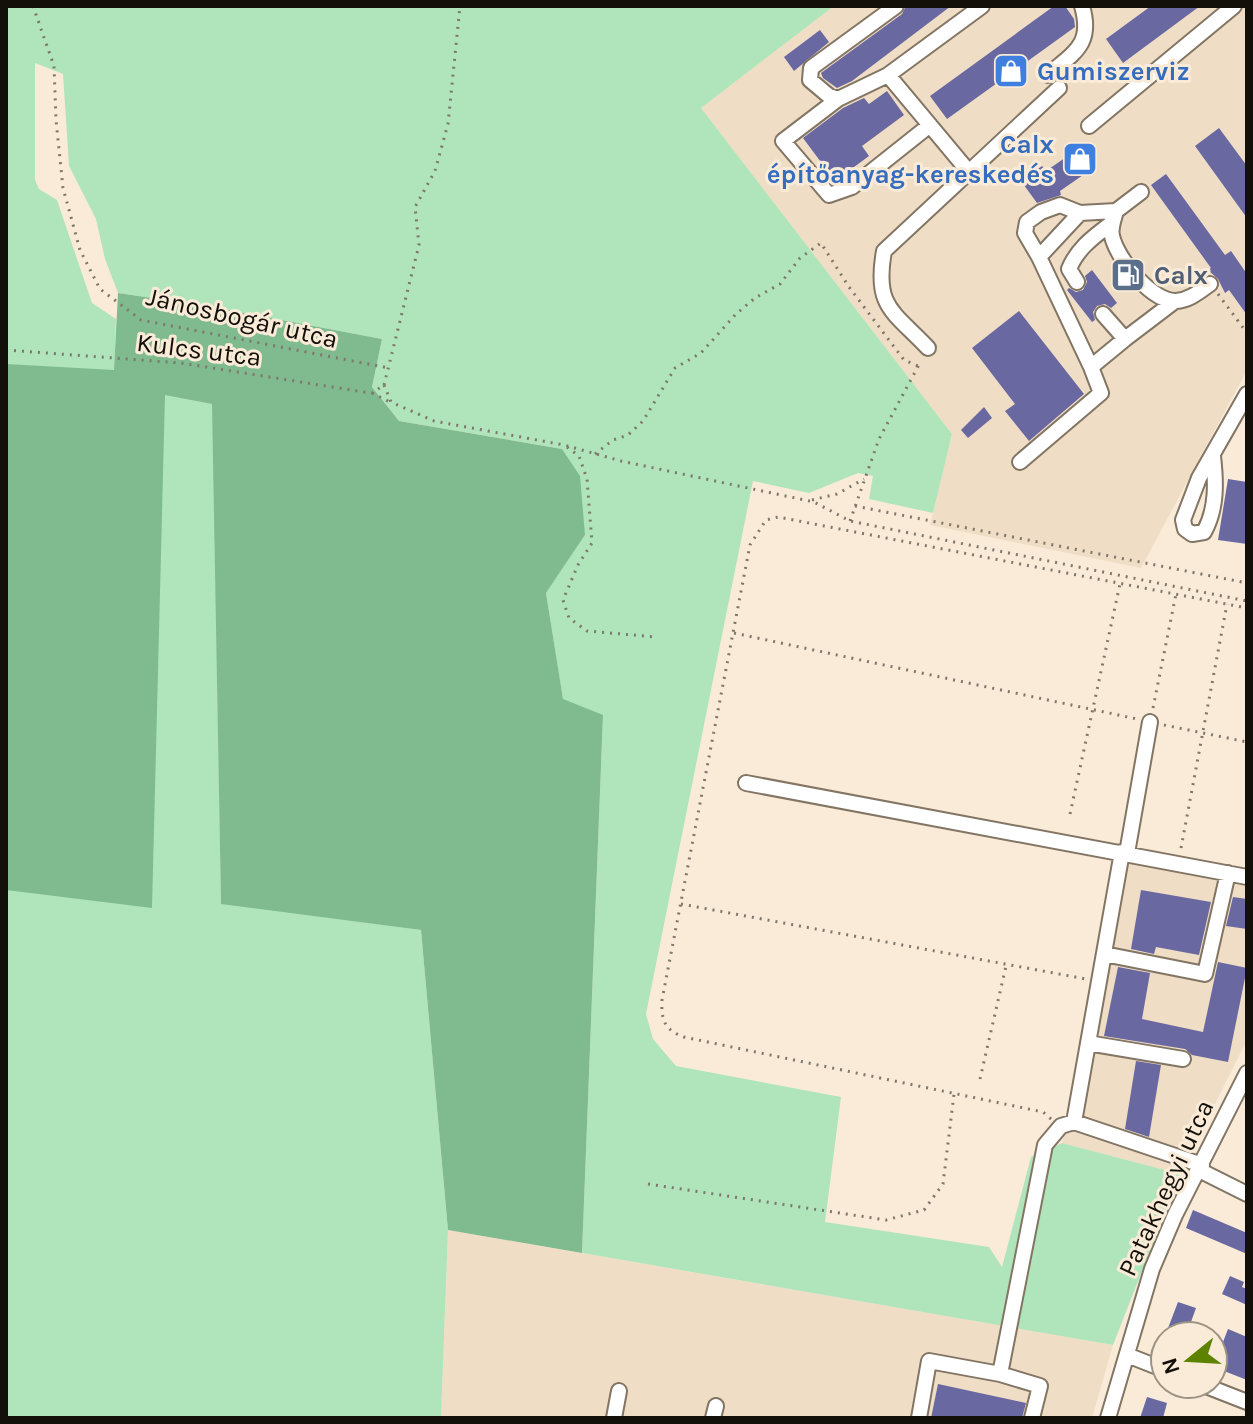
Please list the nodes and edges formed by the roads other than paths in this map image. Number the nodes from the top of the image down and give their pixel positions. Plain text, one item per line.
1 (896, 6) edge
2 (982, 6) edge
3 (1082, 6) edge
4 (1234, 6) edge
5 (888, 75) junction
6 (1048, 75) dead end
7 (1059, 88) dead end
8 (838, 99) junction
9 (930, 125) junction
10 (1089, 126) dead end
11 (969, 172) junction
12 (1141, 192) dead end
13 (1080, 213) junction
14 (1114, 216) junction
15 (1039, 257) junction
16 (1077, 282) dead end
17 (1210, 284) road end
18 (1175, 301) junction
19 (1103, 314) dead end
20 (1125, 339) junction
21 (928, 348) road end
22 (1091, 367) junction
23 (1247, 394) edge
24 (1213, 456) junction
25 (1020, 462) dead end
26 (1150, 722) road end
27 (746, 783) dead end
28 (1124, 853) junction
29 (1228, 873) junction
30 (1247, 877) edge
31 (1104, 954) junction
32 (1088, 1043) junction
33 (1183, 1059) dead end
34 (1247, 1073) edge
35 (1240, 1102) edge
36 (1067, 1124) junction
37 (1200, 1167) junction
38 (1247, 1194) edge
39 (1127, 1355) junction
40 (1149, 1364) edge
41 (1000, 1374) junction
42 (619, 1391) dead end
43 (614, 1418) edge
44 (919, 1418) edge
45 (1032, 1418) edge
46 (1108, 1418) edge

1 - 8 street
2 - 5 street
3 - 6 street
4 - 10 street
5 - 8 street
5 - 9 street
7 - 11 street
8 - 9 street
9 - 11 street
11 - 21 street
12 - 14 street
13 - 14 street
13 - 15 street
13 - 15 street
14 - 16 street
14 - 18 street
15 - 22 street
17 - 18 street
18 - 20 street
19 - 20 street
20 - 22 street
22 - 25 street
23 - 24 street
24 - 24 street
26 - 28 street
27 - 28 street
28 - 29 street
28 - 31 street
29 - 30 street
29 - 31 street
31 - 32 street
32 - 33 street
32 - 36 street
34 - 35 street, Patakhegyi utca
35 - 37 street, Patakhegyi utca
36 - 37 street
36 - 41 street
37 - 38 street
37 - 39 street, Patakhegyi utca
39 - 40 street
39 - 46 street, Patakhegyi utca
41 - 44 street
41 - 45 street
42 - 43 street

